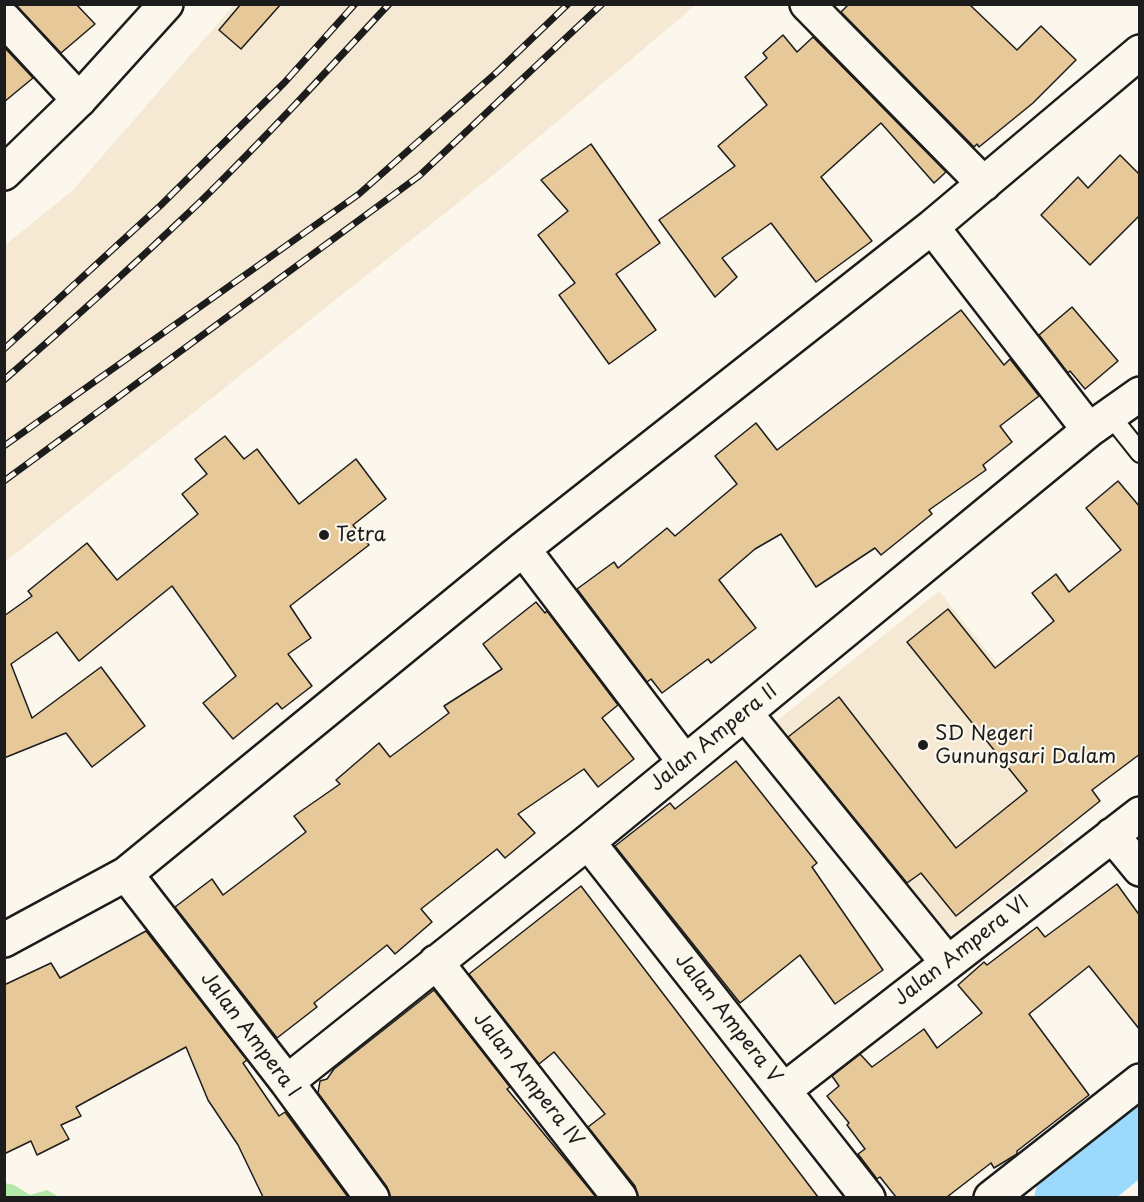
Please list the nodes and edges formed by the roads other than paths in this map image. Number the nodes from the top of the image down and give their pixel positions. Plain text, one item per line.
1 (166, 4) edge
2 (807, 4) edge
3 (4, 19) edge
4 (1140, 52) edge
5 (80, 100) junction
6 (4, 172) edge
7 (984, 184) junction
8 (932, 227) junction
9 (1140, 393) edge
10 (1099, 422) junction
11 (1140, 453) edge
12 (523, 549) junction
13 (745, 714) junction
14 (684, 761) junction
15 (1140, 814) edge
16 (1113, 835) junction
17 (588, 842) junction
18 (1140, 869) edge
19 (126, 874) junction
20 (4, 940) edge
21 (436, 962) junction
22 (947, 962) junction
23 (1140, 1081) edge
24 (287, 1082) junction
25 (784, 1090) junction
26 (372, 1197) edge
27 (620, 1197) edge
28 (868, 1197) edge
29 (991, 1197) edge

1 - 5 street
2 - 7 street
3 - 5 street
4 - 7 street
5 - 6 street
7 - 8 street
8 - 10 street
8 - 12 street
9 - 10 street, Jalan Ampera II
10 - 11 lane
10 - 13 street, Jalan Ampera II
12 - 14 street
12 - 19 street
13 - 14 street, Jalan Ampera II
13 - 22 street
14 - 17 street, Jalan Ampera II
15 - 16 street, Jalan Ampera VI
16 - 18 street
16 - 22 street, Jalan Ampera VI
17 - 21 street, Jalan Ampera II
17 - 25 street, Jalan Ampera V
19 - 20 street
19 - 24 street, Jalan Ampera I
21 - 24 street, Jalan Ampera II
21 - 27 street, Jalan Ampera IV
22 - 25 street, Jalan Ampera VI
23 - 29 street
24 - 26 street, Jalan Ampera I
25 - 28 street, Jalan Ampera V

